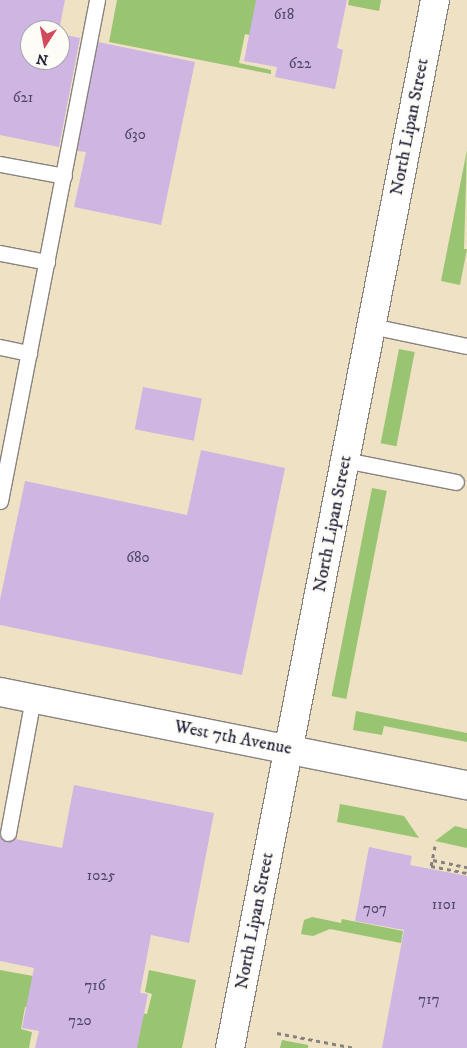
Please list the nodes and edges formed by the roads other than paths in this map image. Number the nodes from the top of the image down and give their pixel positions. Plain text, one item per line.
1 (98, 0) edge
2 (435, 0) edge
3 (0, 164) edge
4 (64, 176) junction
5 (0, 253) edge
6 (47, 262) junction
7 (371, 326) junction
8 (467, 346) edge
9 (0, 347) edge
10 (29, 352) junction
11 (345, 460) junction
12 (456, 482) dead end
13 (0, 502) edge
14 (0, 692) edge
15 (33, 698) junction
16 (288, 749) junction
17 (467, 785) edge
18 (8, 833) dead end
19 (230, 1048) edge

1 - 4 lane
2 - 7 street, North Lipan Street
3 - 4 lane
4 - 6 lane
5 - 6 lane
6 - 10 lane
7 - 8 lane
7 - 11 street, North Lipan Street
9 - 10 lane
10 - 13 lane
11 - 12 lane
11 - 16 street, North Lipan Street
14 - 15 street, West 7th Avenue
15 - 16 street, West 7th Avenue
15 - 18 lane
16 - 17 street, West 7th Avenue
16 - 19 street, North Lipan Street

